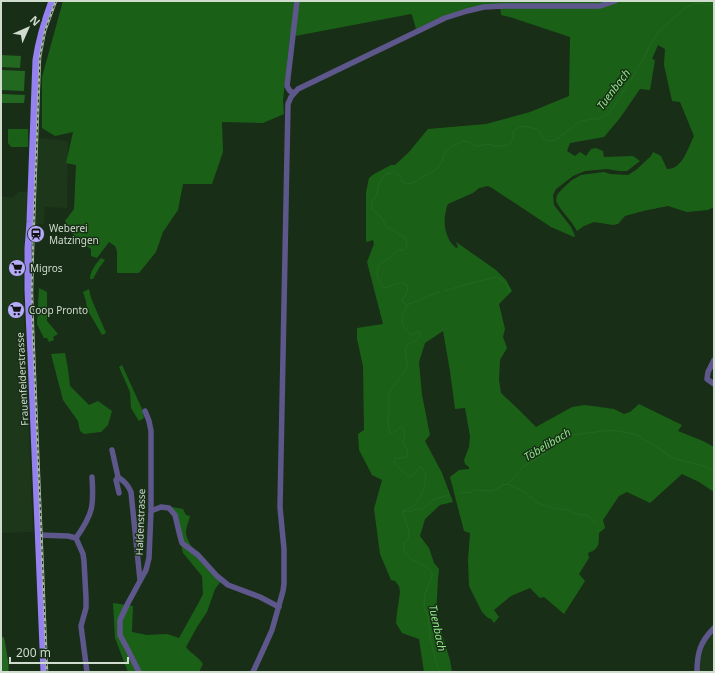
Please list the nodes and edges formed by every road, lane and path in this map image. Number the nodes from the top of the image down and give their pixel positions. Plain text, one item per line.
1 (52, 1) edge
2 (296, 1) edge
3 (615, 1) edge
4 (294, 92) junction
5 (714, 360) edge
6 (714, 384) edge
7 (145, 411) dead end
8 (112, 450) dead end
9 (92, 477) dead end
10 (118, 478) junction
11 (119, 493) dead end
12 (150, 511) junction
13 (38, 535) junction
14 (76, 538) junction
15 (140, 581) junction
16 (279, 607) junction
17 (714, 628) edge
18 (44, 672) edge
19 (87, 672) edge
20 (139, 672) edge
21 (253, 672) edge
22 (697, 672) edge

1 - 13 main road, Frauenfelderstrasse
2 - 4 street
3 - 4 street
4 - 16 street
5 - 6 street
7 - 12 street, Haldenstrasse
8 - 10 street
9 - 14 street
10 - 11 street
10 - 15 street
12 - 15 street, Haldenstrasse
12 - 16 street
13 - 14 street
13 - 18 main road, Frauenfelderstrasse
14 - 19 street
15 - 20 street, Haldenstrasse
16 - 21 street
17 - 22 street

